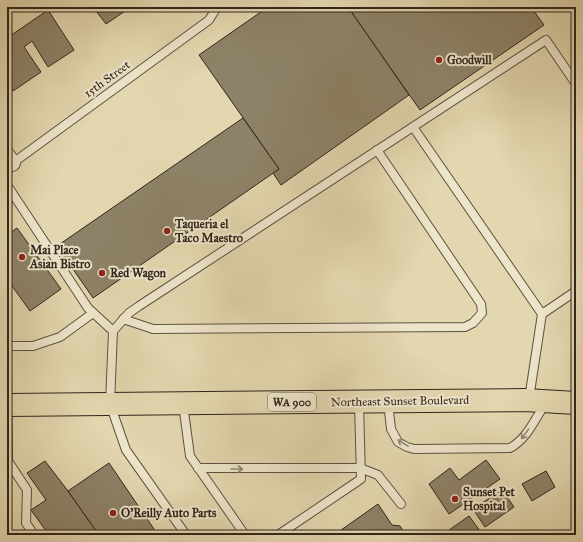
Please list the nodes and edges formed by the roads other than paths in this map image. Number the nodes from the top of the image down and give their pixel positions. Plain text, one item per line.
1 (217, 7) edge
2 (576, 84) edge
3 (413, 127) junction
4 (377, 150) junction
5 (9, 162) edge
6 (7, 185) edge
7 (576, 291) edge
8 (93, 313) junction
9 (542, 314) junction
10 (124, 319) junction
11 (113, 330) junction
12 (7, 346) edge
13 (7, 373) edge
14 (537, 401) junction
15 (359, 402) junction
16 (388, 402) junction
17 (576, 403) edge
18 (110, 404) junction
19 (183, 404) junction
20 (8, 405) edge
21 (198, 468) junction
22 (360, 468) junction
23 (401, 504) dead end
24 (34, 535) edge
25 (186, 535) edge
26 (245, 535) edge
27 (278, 535) edge

1 - 5 lane, 15th Street
2 - 3 lane
3 - 4 lane
3 - 9 lane
4 - 10 lane
4 - 10 lane
6 - 8 lane
7 - 9 lane
8 - 11 lane
8 - 12 lane
9 - 14 lane
10 - 11 lane
11 - 18 lane
13 - 20 lane
14 - 16 main road, Northeast Sunset Boulevard / WA 900
14 -> 16 lane
14 - 17 main road, Northeast Sunset Boulevard / WA 900
15 - 16 main road, Northeast Sunset Boulevard / WA 900
15 - 19 main road, Northeast Sunset Boulevard / WA 900
15 - 22 lane
18 - 19 main road, Northeast Sunset Boulevard / WA 900
18 - 20 main road, Northeast Sunset Boulevard / WA 900
18 - 25 lane
19 - 21 lane
20 - 24 lane
21 -> 22 lane
21 - 26 lane
22 - 23 lane
22 - 27 lane

